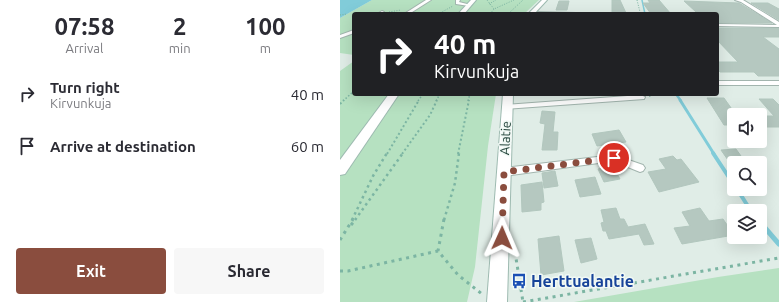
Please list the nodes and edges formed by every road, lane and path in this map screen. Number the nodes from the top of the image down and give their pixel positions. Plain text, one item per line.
1 (429, 0) edge
2 (474, 0) edge
3 (487, 0) edge
4 (496, 0) edge
5 (514, 0) edge
6 (522, 0) edge
7 (545, 0) edge
8 (637, 0) edge
9 (738, 0) edge
10 (457, 2) edge
11 (489, 4) junction
12 (469, 5) junction
13 (494, 9) junction
14 (409, 11) edge
15 (492, 11) edge
16 (395, 12) edge
17 (441, 12) edge
18 (463, 12) edge
19 (510, 12) edge
20 (533, 12) edge
21 (640, 12) edge
22 (347, 14) dead end
23 (340, 15) edge
24 (719, 25) edge
25 (779, 25) edge
26 (352, 32) edge
27 (340, 37) edge
28 (719, 83) edge
29 (779, 84) edge
30 (352, 93) edge
31 (393, 96) edge
32 (422, 96) edge
33 (439, 96) edge
34 (470, 96) edge
35 (641, 97) dead end
36 (507, 100) edge
37 (340, 104) edge
38 (640, 168) dead end
39 (340, 170) edge
40 (504, 172) junction
41 (348, 229) junction
42 (340, 240) edge
43 (438, 251) junction
44 (779, 258) edge
45 (340, 271) edge
46 (484, 295) dead end
47 (497, 302) edge
48 (523, 302) edge

1 - 14 street
2 - 12 street
3 - 11 path
4 - 11 path
5 - 13 path
6 - 19 path
7 - 20 street
8 - 21 path
9 - 25 street
10 - 12 street
10 - 17 path
11 - 13 path
12 - 18 street
13 - 15 path
14 - 16 path
22 - 23 path
24 - 25 street
26 - 27 street
28 - 29 street
30 - 37 path
31 - 39 street
32 - 41 path
33 - 41 path
34 - 43 path
35 - 36 street
36 - 40 street, Alatie
38 - 40 street
40 - 47 street, Alatie
41 - 42 path
43 - 45 path
43 - 46 path
44 - 48 path

